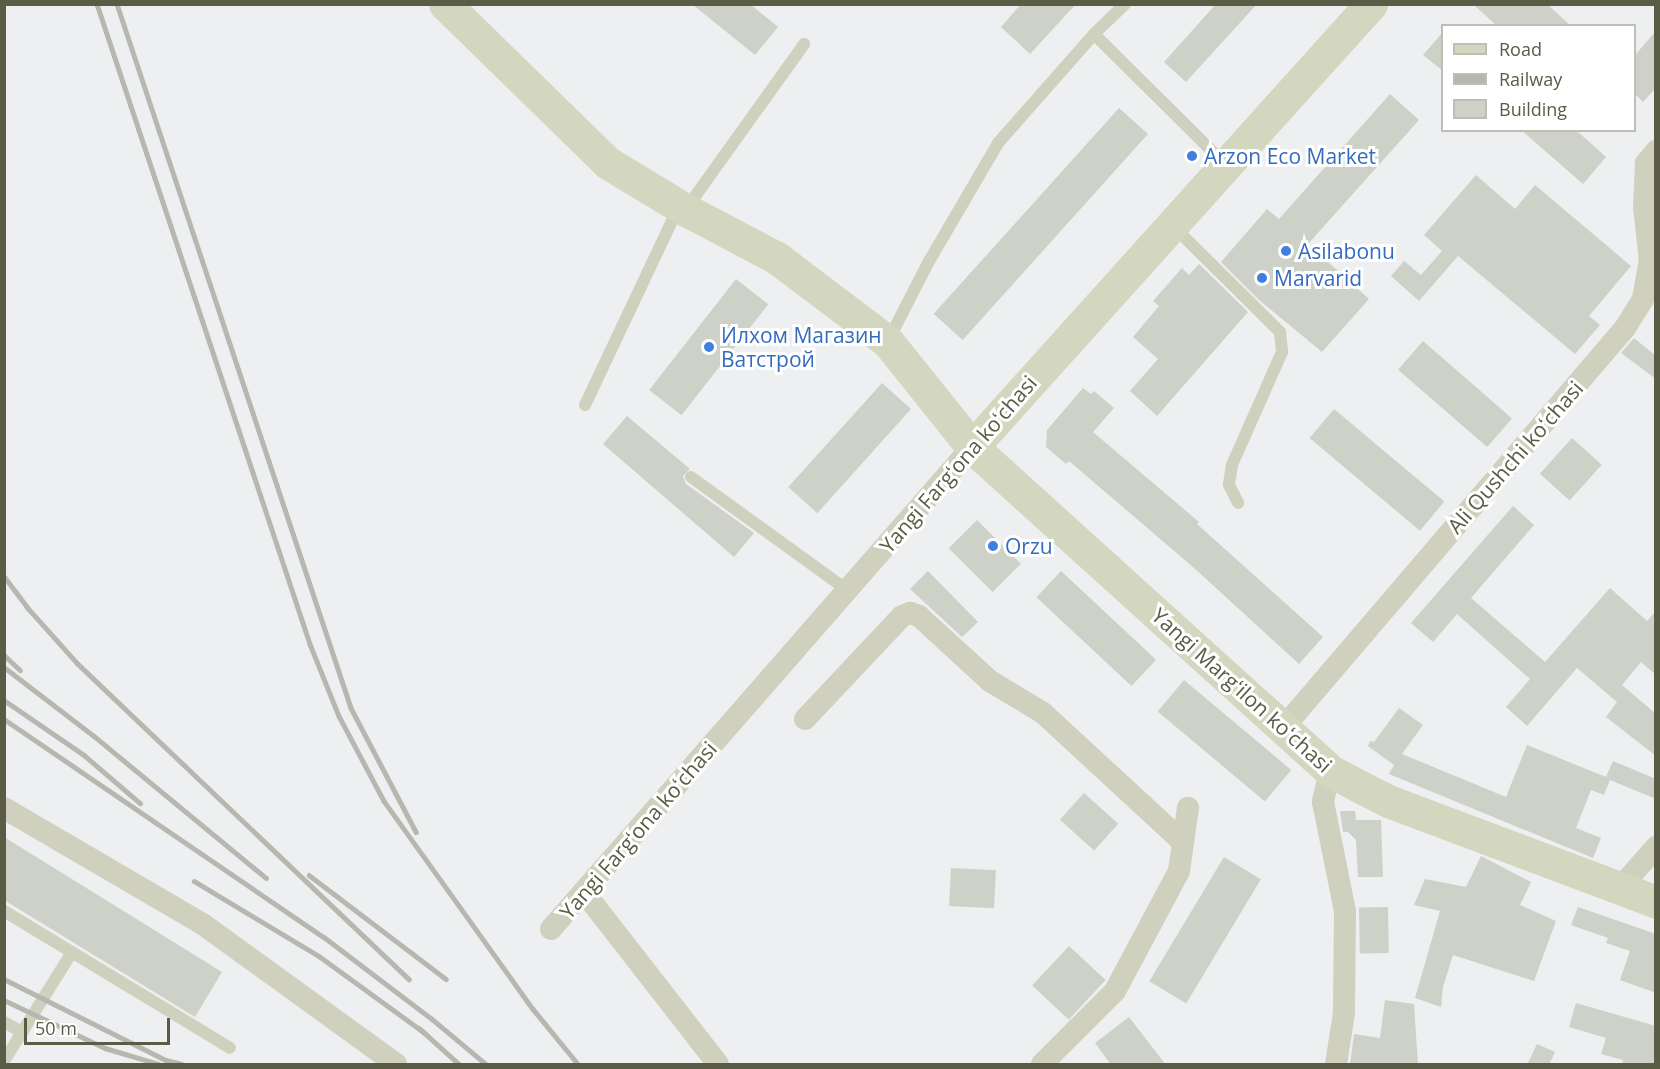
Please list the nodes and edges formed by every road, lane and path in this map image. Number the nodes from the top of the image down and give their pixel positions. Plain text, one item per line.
1 (445, 4) edge
2 (1125, 4) edge
3 (1370, 5) edge
4 (1094, 34) junction
5 (804, 44) dead end
6 (1656, 151) edge
7 (1226, 165) junction
8 (682, 208) junction
9 (1172, 225) junction
10 (888, 342) junction
11 (585, 405) dead end
12 (972, 447) junction
13 (692, 477) dead end
14 (1238, 503) dead end
15 (847, 590) junction
16 (806, 719) dead end
17 (1283, 728) junction
18 (1330, 771) junction
19 (4, 808) edge
20 (1188, 808) dead end
21 (1183, 842) junction
22 (1656, 847) edge
23 (1619, 889) junction
24 (584, 892) junction
25 (1656, 902) edge
26 (4, 911) edge
27 (551, 929) dead end
28 (72, 952) junction
29 (4, 1022) edge
30 (22, 1032) junction
31 (230, 1047) dead end
32 (4, 1060) edge
33 (396, 1065) edge
34 (718, 1065) edge
35 (1042, 1065) edge
36 (1336, 1065) edge

1 - 8 main road, Yangi Margʻilon koʻchasi
2 - 4 lane
3 - 7 main road, Yangi Fargʻona koʻchasi
4 - 7 lane
4 - 10 lane
5 - 8 lane
6 - 17 street, Ali Qushchi koʻchasi
7 - 9 main road, Yangi Fargʻona koʻchasi
8 - 10 main road, Yangi Margʻilon koʻchasi
8 - 11 lane
9 - 12 main road, Yangi Fargʻona koʻchasi
9 - 14 lane
10 - 12 main road, Yangi Margʻilon koʻchasi
12 - 15 street, Yangi Fargʻona koʻchasi
12 - 17 main road, Yangi Margʻilon koʻchasi
13 - 15 lane
15 - 24 street, Yangi Fargʻona koʻchasi
16 - 21 street
17 - 18 main road, Yangi Margʻilon koʻchasi
18 - 23 main road, Yangi Margʻilon koʻchasi
18 - 36 street
19 - 33 street
20 - 21 street
21 - 35 street
22 - 23 street
23 - 25 main road, Yangi Margʻilon koʻchasi
24 - 27 street, Yangi Fargʻona koʻchasi
24 - 34 street
26 - 28 lane
28 - 30 lane
28 - 31 lane
29 - 30 lane
30 - 32 lane

